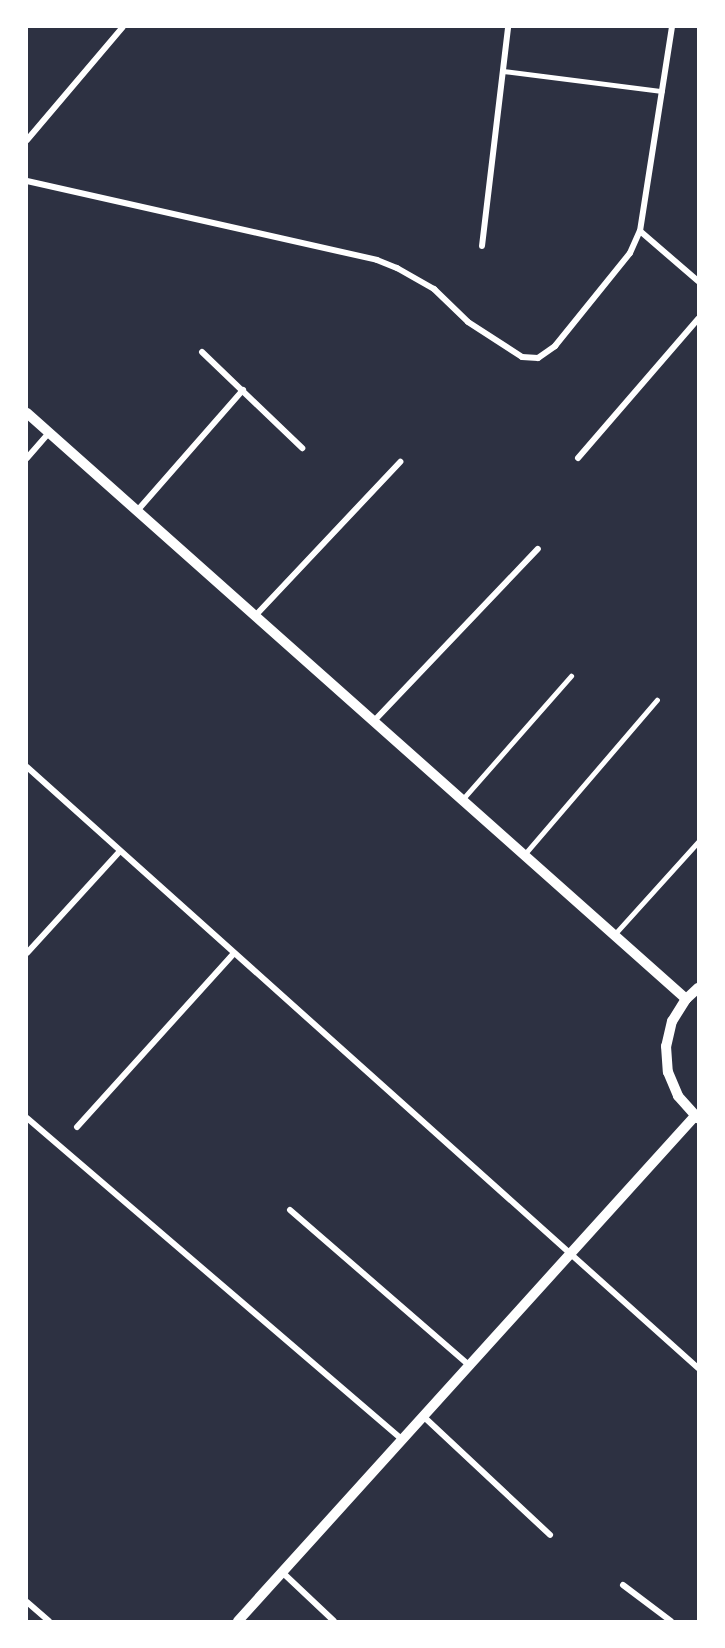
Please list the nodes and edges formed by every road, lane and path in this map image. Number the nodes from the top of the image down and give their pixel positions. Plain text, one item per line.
1 (123, 27) edge
2 (508, 27) edge
3 (672, 27) edge
4 (503, 71) junction
5 (662, 91) junction
6 (27, 140) edge
7 (27, 182) edge
8 (640, 231) junction
9 (482, 246) dead end
10 (698, 281) edge
11 (698, 319) edge
12 (202, 352) dead end
13 (243, 390) junction
14 (27, 413) edge
15 (49, 433) junction
16 (302, 448) dead end
17 (27, 458) edge
18 (578, 458) dead end
19 (400, 462) dead end
20 (137, 511) junction
21 (538, 549) dead end
22 (255, 616) junction
23 (571, 676) dead end
24 (657, 700) dead end
25 (374, 722) junction
26 (28, 770) edge
27 (462, 800) junction
28 (698, 842) edge
29 (120, 851) junction
30 (524, 855) junction
31 (615, 935) junction
32 (27, 953) edge
33 (234, 953) junction
34 (698, 988) edge
35 (686, 999) junction
36 (696, 1117) edge
37 (27, 1118) edge
38 (77, 1127) dead end
39 (290, 1210) dead end
40 (569, 1254) junction
41 (470, 1365) junction
42 (698, 1368) edge
43 (423, 1416) junction
44 (402, 1439) junction
45 (550, 1535) dead end
46 (282, 1572) junction
47 (623, 1585) dead end
48 (27, 1602) edge
49 (49, 1621) edge
50 (238, 1621) edge
51 (334, 1621) edge
52 (671, 1621) edge

1 - 6 street
2 - 4 street
3 - 5 street
4 - 5 lane
4 - 9 street
5 - 8 street
7 - 8 street
8 - 10 street
11 - 18 street
12 - 13 street
13 - 16 street
13 - 20 street
14 - 15 street
15 - 17 street
15 - 20 street
19 - 22 street
20 - 22 street
21 - 25 street
22 - 25 street
23 - 27 lane
24 - 30 lane
25 - 27 street
26 - 29 street
27 - 30 street
28 - 31 lane
29 - 32 street
29 - 33 street
30 - 31 street
31 - 35 street
33 - 38 street
33 - 40 street
34 - 35 street
35 - 36 street
36 - 40 street
37 - 44 street
39 - 41 street
40 - 41 street
40 - 42 street
41 - 43 street
43 - 44 street
43 - 45 street
44 - 46 street
46 - 50 street
46 - 51 street
47 - 52 street
48 - 49 street

